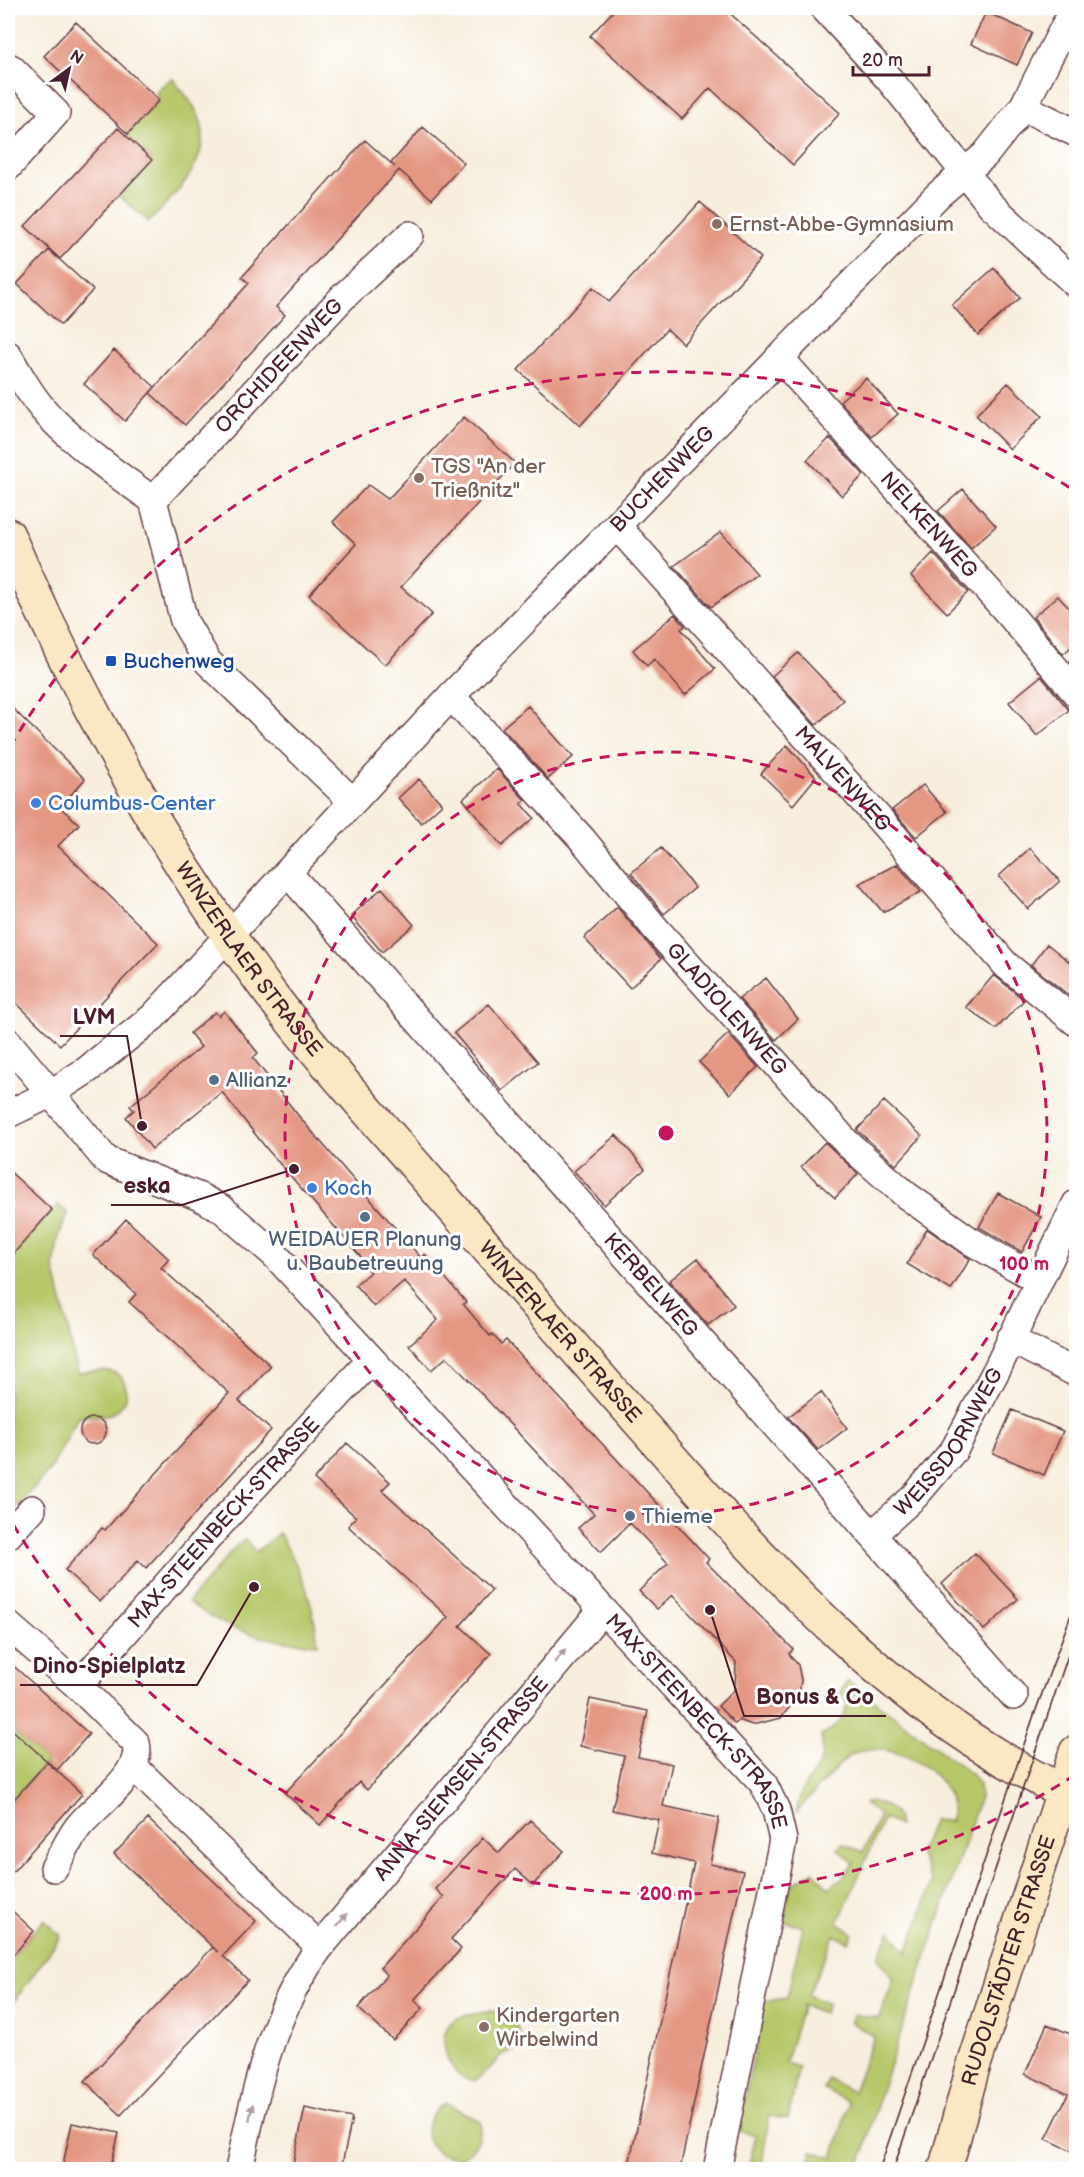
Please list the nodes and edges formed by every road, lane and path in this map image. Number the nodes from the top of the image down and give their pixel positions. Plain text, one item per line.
1 (824, 8) edge
2 (1074, 8) edge
3 (8, 72) edge
4 (1023, 107) junction
5 (1077, 133) edge
6 (8, 167) edge
7 (965, 172) junction
8 (410, 235) dead end
9 (1077, 284) edge
10 (8, 356) edge
11 (779, 357) junction
12 (153, 500) junction
13 (616, 526) junction
14 (8, 535) edge
15 (1077, 693) edge
16 (451, 696) junction
17 (352, 801) junction
18 (288, 873) junction
19 (230, 937) junction
20 (1077, 1022) edge
21 (8, 1042) edge
22 (50, 1094) junction
23 (8, 1114) edge
24 (1077, 1204) edge
25 (1038, 1280) junction
26 (1010, 1339) junction
27 (370, 1361) junction
28 (1074, 1372) dead end
29 (32, 1509) dead end
30 (8, 1535) edge
31 (872, 1535) junction
32 (602, 1610) junction
33 (8, 1625) edge
34 (78, 1686) junction
35 (1014, 1696) dead end
36 (1077, 1752) edge
37 (135, 1767) junction
38 (1070, 1795) edge
39 (54, 1868) dead end
40 (320, 1947) junction
41 (240, 2169) edge
42 (717, 2169) edge
43 (945, 2169) edge

1 - 7 street
2 - 4 street, BUCHENWEG
3 - 6 street
4 - 5 street
4 - 7 street, BUCHENWEG
7 - 9 street
7 - 11 street, BUCHENWEG
8 - 12 street, ORCHIDEENWEG
10 - 12 street
11 - 13 street, BUCHENWEG
11 - 15 street, NELKENWEG
12 - 17 street
13 - 16 street, BUCHENWEG
13 - 20 street, MALVENWEG
14 - 19 main road, WINZERLAER STRASSE
16 - 17 street, BUCHENWEG
16 - 25 street, GLADIOLENWEG
17 - 18 street, BUCHENWEG
18 - 19 street, BUCHENWEG
18 - 31 street, KERBELWEG
19 - 22 street, BUCHENWEG
19 - 38 main road, WINZERLAER STRASSE
21 - 22 street, MAX-STEENBECK-STRASSE
22 - 23 street, BUCHENWEG
22 - 27 street, MAX-STEENBECK-STRASSE
24 - 25 street, WEISSDORNWEG
25 - 26 street, WEISSDORNWEG
26 - 28 street
26 - 31 street, WEISSDORNWEG
27 - 32 street, MAX-STEENBECK-STRASSE
27 - 34 street, MAX-STEENBECK-STRASSE
29 - 30 street
31 - 35 street, KERBELWEG
40 -> 32 street, ANNA-SIEMSEN-STRASSE
32 - 42 street, MAX-STEENBECK-STRASSE
33 - 34 street
34 - 37 street
36 - 38 main road, RUDOLSTÄDTER STRASSE
37 - 39 street
37 - 40 street
38 - 43 main road, RUDOLSTÄDTER STRASSE
41 -> 40 street, ANNA-SIEMSEN-STRASSE

